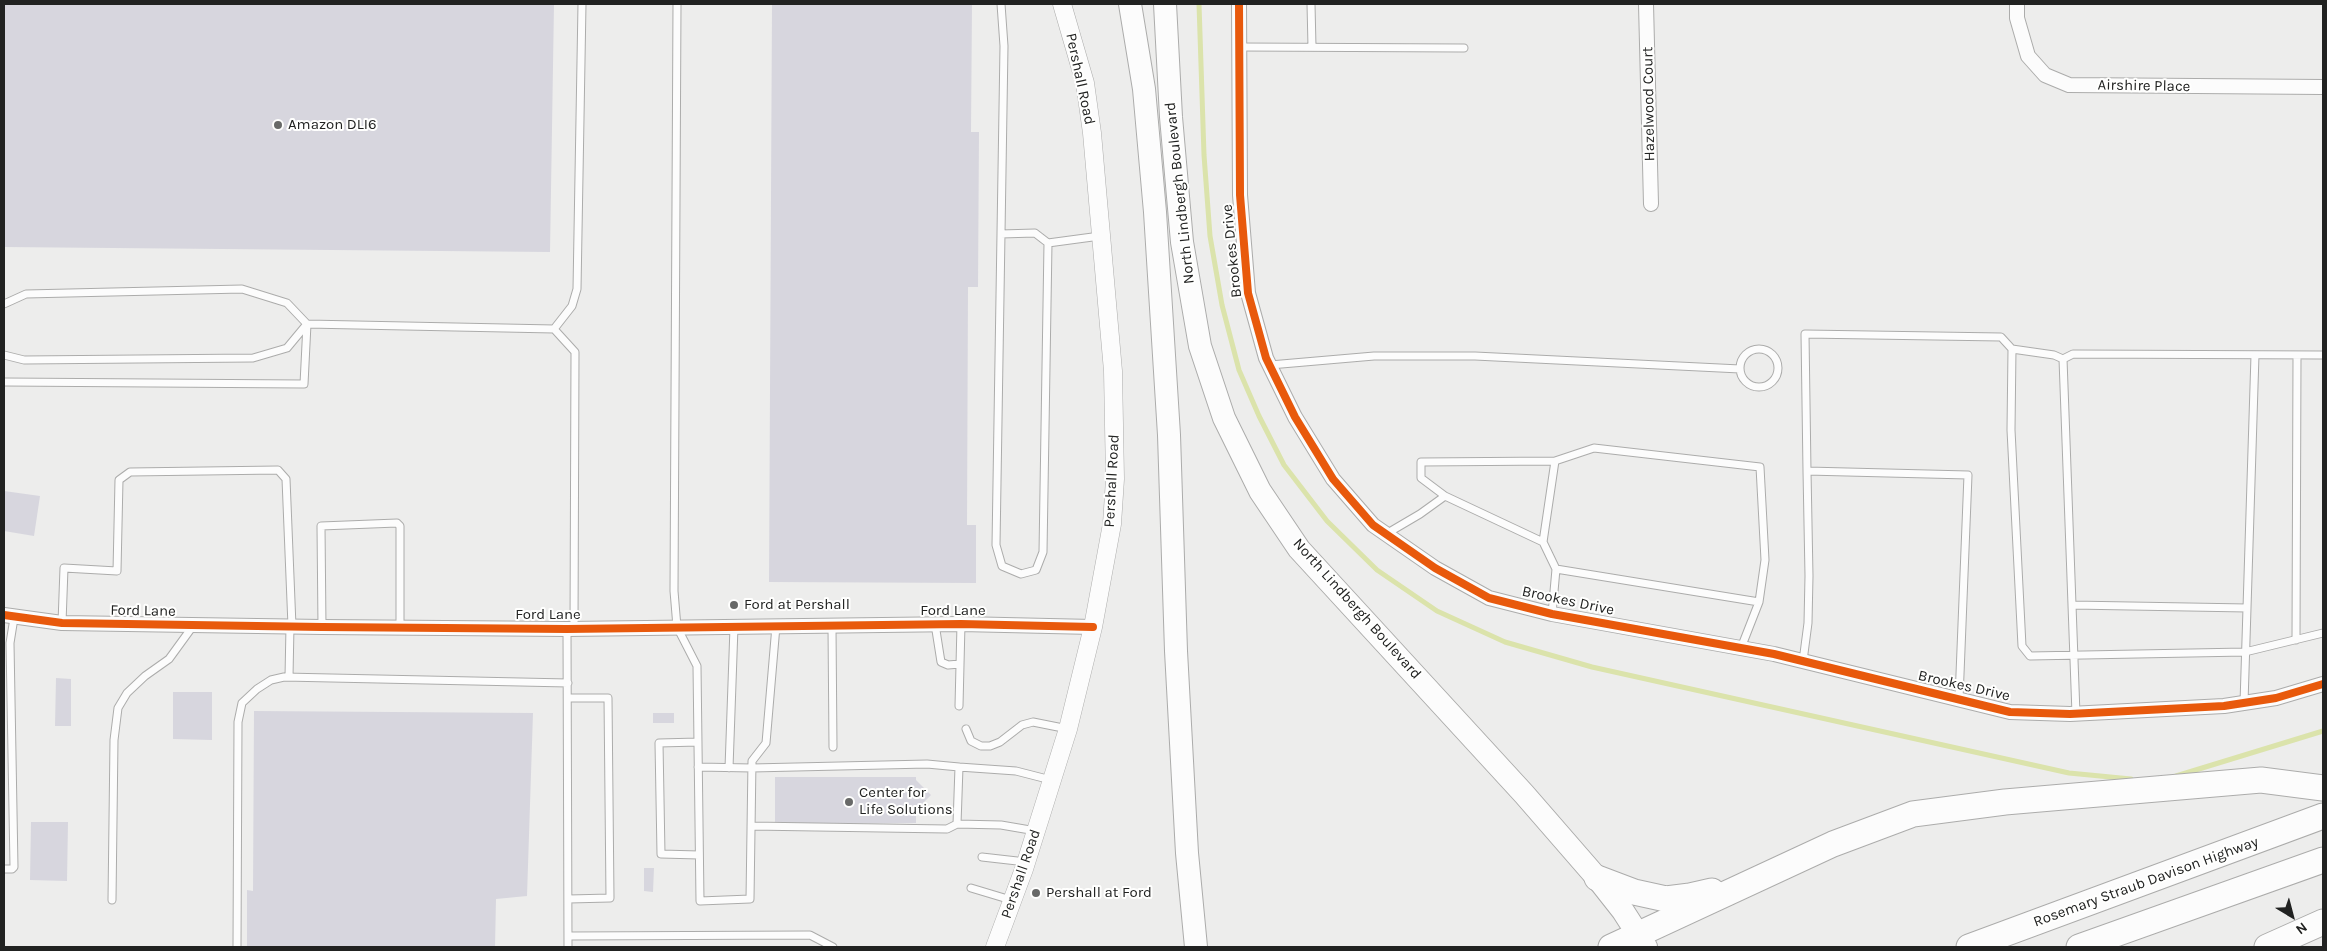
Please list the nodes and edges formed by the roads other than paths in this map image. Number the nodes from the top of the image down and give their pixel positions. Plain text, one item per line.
1 (582, 4) edge
2 (677, 4) edge
3 (1001, 4) edge
4 (1062, 4) edge
5 (1130, 4) edge
6 (1165, 4) edge
7 (1239, 4) edge
8 (1311, 4) edge
9 (1646, 4) edge
10 (2017, 4) edge
11 (1240, 47) junction
12 (1312, 47) junction
13 (1464, 48) dead end
14 (2323, 87) edge
15 (1651, 204) dead end
16 (1001, 234) junction
17 (1101, 236) junction
18 (1048, 243) junction
19 (4, 304) edge
20 (307, 324) junction
21 (554, 329) junction
22 (2012, 349) junction
23 (4, 354) edge
24 (2255, 355) junction
25 (2297, 355) junction
26 (2323, 355) edge
27 (2064, 359) junction
28 (1270, 365) junction
29 (1740, 369) junction
30 (4, 382) edge
31 (1555, 461) junction
32 (1807, 471) junction
33 (1445, 496) junction
34 (1386, 534) junction
35 (1543, 542) junction
36 (1556, 569) junction
37 (1759, 602) junction
38 (2072, 606) junction
39 (2247, 608) junction
40 (1552, 614) junction
41 (9, 617) edge
42 (62, 623) junction
43 (935, 624) junction
44 (961, 624) junction
45 (193, 625) junction
46 (291, 626) junction
47 (776, 626) junction
48 (322, 627) junction
49 (677, 627) junction
50 (734, 627) junction
51 (832, 627) junction
52 (1093, 627) junction
53 (400, 628) junction
54 (570, 629) junction
55 (2323, 633) edge
56 (2296, 640) junction
57 (1741, 648) junction
58 (2245, 652) junction
59 (2074, 656) junction
60 (1803, 661) junction
61 (960, 664) junction
62 (289, 677) junction
63 (568, 683) junction
64 (2323, 684) edge
65 (568, 698) junction
66 (1959, 699) junction
67 (2244, 703) junction
68 (959, 706) dead end
69 (2076, 714) junction
70 (966, 729) dead end
71 (1068, 729) junction
72 (698, 742) junction
73 (833, 747) dead end
74 (698, 767) junction
75 (730, 768) junction
76 (752, 768) junction
77 (959, 768) junction
78 (1052, 781) junction
79 (2323, 788) edge
80 (2323, 816) edge
81 (957, 824) junction
82 (751, 826) junction
83 (1036, 831) junction
84 (699, 855) junction
85 (982, 857) dead end
86 (2323, 860) edge
87 (1026, 862) junction
88 (4, 870) edge
89 (1763, 877) junction
90 (1597, 878) junction
91 (971, 888) dead end
92 (568, 898) junction
93 (112, 900) dead end
94 (1012, 901) junction
95 (2323, 922) edge
96 (568, 936) junction
97 (1643, 942) edge
98 (237, 947) edge
99 (568, 947) edge
100 (833, 947) edge
101 (995, 947) edge
102 (1196, 947) edge
103 (1611, 947) edge
104 (1969, 947) edge
105 (2080, 947) edge
106 (2267, 947) edge

1 - 21 lane
2 - 49 lane
3 - 16 lane
4 - 17 street, Pershall Road
5 - 102 highway, North Lindbergh Boulevard
6 - 90 highway, North Lindbergh Boulevard
7 - 11 street, Brookes Drive
8 - 12 lane
9 - 15 street, Hazelwood Court
10 - 14 street, Airshire Place
11 - 12 lane
11 - 28 street, Brookes Drive
12 - 13 lane
16 - 18 lane
16 - 18 lane
17 - 18 lane
17 - 52 street, Pershall Road
19 - 20 lane
20 - 21 lane
20 - 23 lane
20 - 30 lane
21 - 54 lane
22 - 27 lane
22 - 32 lane
22 - 59 lane
24 - 25 lane
24 - 27 lane
24 - 39 lane
25 - 26 lane
25 - 56 lane
27 - 38 lane
28 - 29 lane
28 - 34 street, Brookes Drive
29 - 29 lane
31 - 33 lane
31 - 35 lane
31 - 37 lane
32 - 60 lane
32 - 66 lane
33 - 34 lane
33 - 35 lane
34 - 40 street, Brookes Drive
35 - 36 lane
36 - 37 lane
36 - 40 lane
37 - 57 lane
38 - 39 lane
38 - 59 lane
39 - 58 lane
40 - 57 street, Brookes Drive
41 - 42 street, Ford Lane
41 - 88 lane
42 - 45 street, Ford Lane
42 - 46 lane
43 - 44 street, Ford Lane
43 - 51 street, Ford Lane
43 - 61 lane
44 - 52 street, Ford Lane
44 - 61 lane
45 - 46 street, Ford Lane
45 - 93 lane
46 - 48 street, Ford Lane
46 - 62 lane
47 - 50 street, Ford Lane
47 - 51 street, Ford Lane
47 - 76 lane
48 - 53 street, Ford Lane
48 - 53 lane
49 - 50 street, Ford Lane
49 - 54 street, Ford Lane
49 - 72 lane
50 - 75 lane
51 - 73 lane
52 - 71 street, Pershall Road
53 - 54 street, Ford Lane
54 - 63 lane
55 - 56 lane
56 - 58 lane
57 - 60 street, Brookes Drive
58 - 59 lane
58 - 67 lane
59 - 69 lane
60 - 66 street, Brookes Drive
61 - 68 lane
62 - 63 lane
62 - 98 lane
63 - 65 lane
64 - 67 street, Brookes Drive
65 - 92 lane
65 - 92 lane
66 - 69 street, Brookes Drive
67 - 69 street, Brookes Drive
70 - 71 lane
71 - 78 street, Pershall Road
72 - 74 lane
72 - 84 lane
74 - 75 lane
74 - 84 lane
75 - 76 lane
76 - 77 lane
76 - 82 lane
77 - 78 lane
77 - 81 lane
78 - 83 street, Pershall Road
79 - 89 highway
80 - 104 highway, Rosemary Straub Davison Highway
81 - 82 lane
81 - 83 lane
82 - 84 lane
83 - 87 street, Pershall Road
85 - 87 lane
86 - 105 highway
87 - 94 street, Pershall Road
89 - 90 highway
89 - 97 highway
90 - 97 highway, North Lindbergh Boulevard
91 - 94 lane
92 - 96 lane
94 - 101 street, Pershall Road
95 - 106 highway
96 - 99 lane
96 - 100 lane
97 - 103 highway

